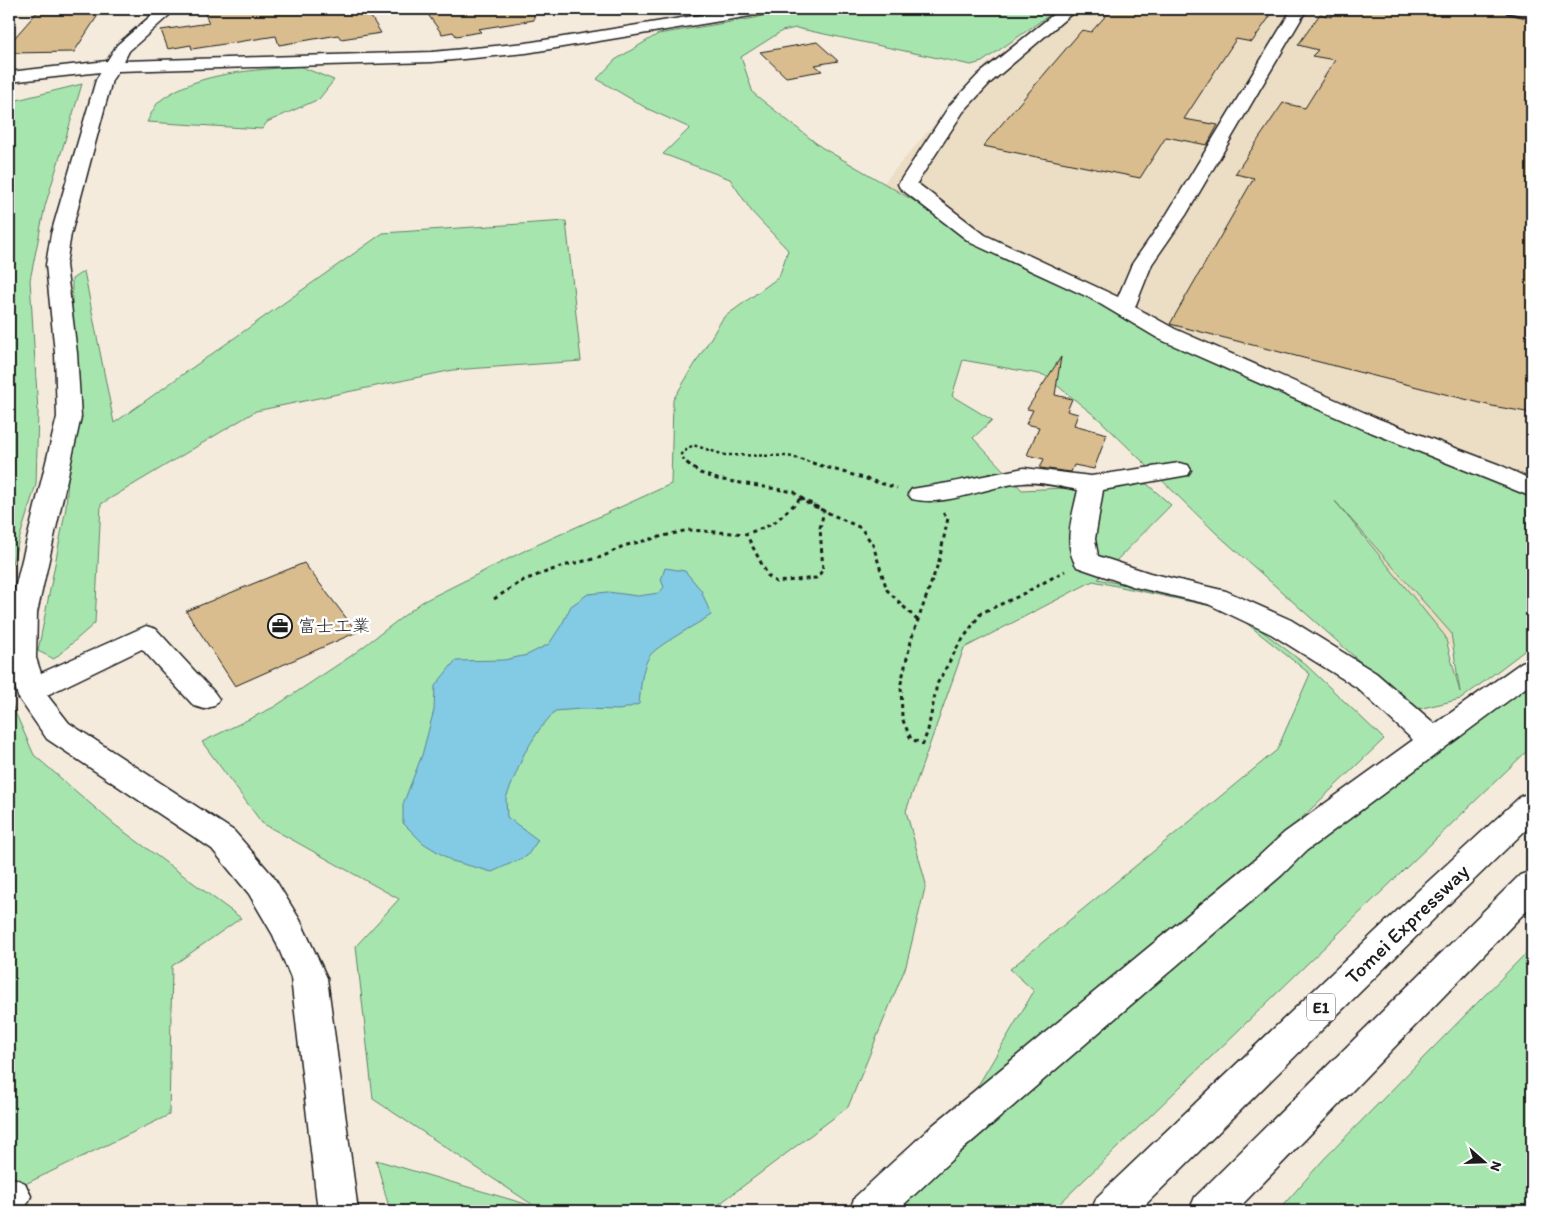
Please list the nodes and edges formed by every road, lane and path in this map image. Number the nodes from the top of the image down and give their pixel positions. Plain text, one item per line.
1 (168, 9) edge
2 (763, 9) edge
3 (1069, 9) edge
4 (1300, 9) edge
5 (1512, 9) edge
6 (1532, 12) edge
7 (110, 66) junction
8 (9, 77) edge
9 (1123, 309) junction
10 (1179, 470) dead end
11 (1091, 484) junction
12 (1532, 489) edge
13 (921, 494) junction
14 (801, 498) junction
15 (824, 511) junction
16 (746, 534) junction
17 (1086, 561) junction
18 (494, 599) dead end
19 (918, 621) junction
20 (15, 659) edge
21 (1532, 669) edge
22 (30, 690) junction
23 (204, 699) dead end
24 (1434, 741) junction
25 (1532, 805) edge
26 (1532, 884) edge
27 (338, 1211) edge
28 (869, 1211) edge
29 (1111, 1211) edge
30 (1209, 1211) edge

1 - 7 main road
2 - 7 main road
3 - 9 main road
4 - 9 main road
5 - 6 main road
7 - 8 main road
7 - 20 main road
9 - 12 main road
10 - 11 main road
11 - 13 main road
11 - 17 main road
13 - 14 path
13 - 19 path
14 - 15 path
14 - 16 path
15 - 16 path
15 - 19 path
16 - 18 path
17 - 19 path
17 - 24 main road
20 - 22 main road
21 - 24 main road
22 - 23 main road
22 - 27 main road
24 - 28 main road
25 - 29 main road, Tomei Expressway / E1
26 - 30 main road

